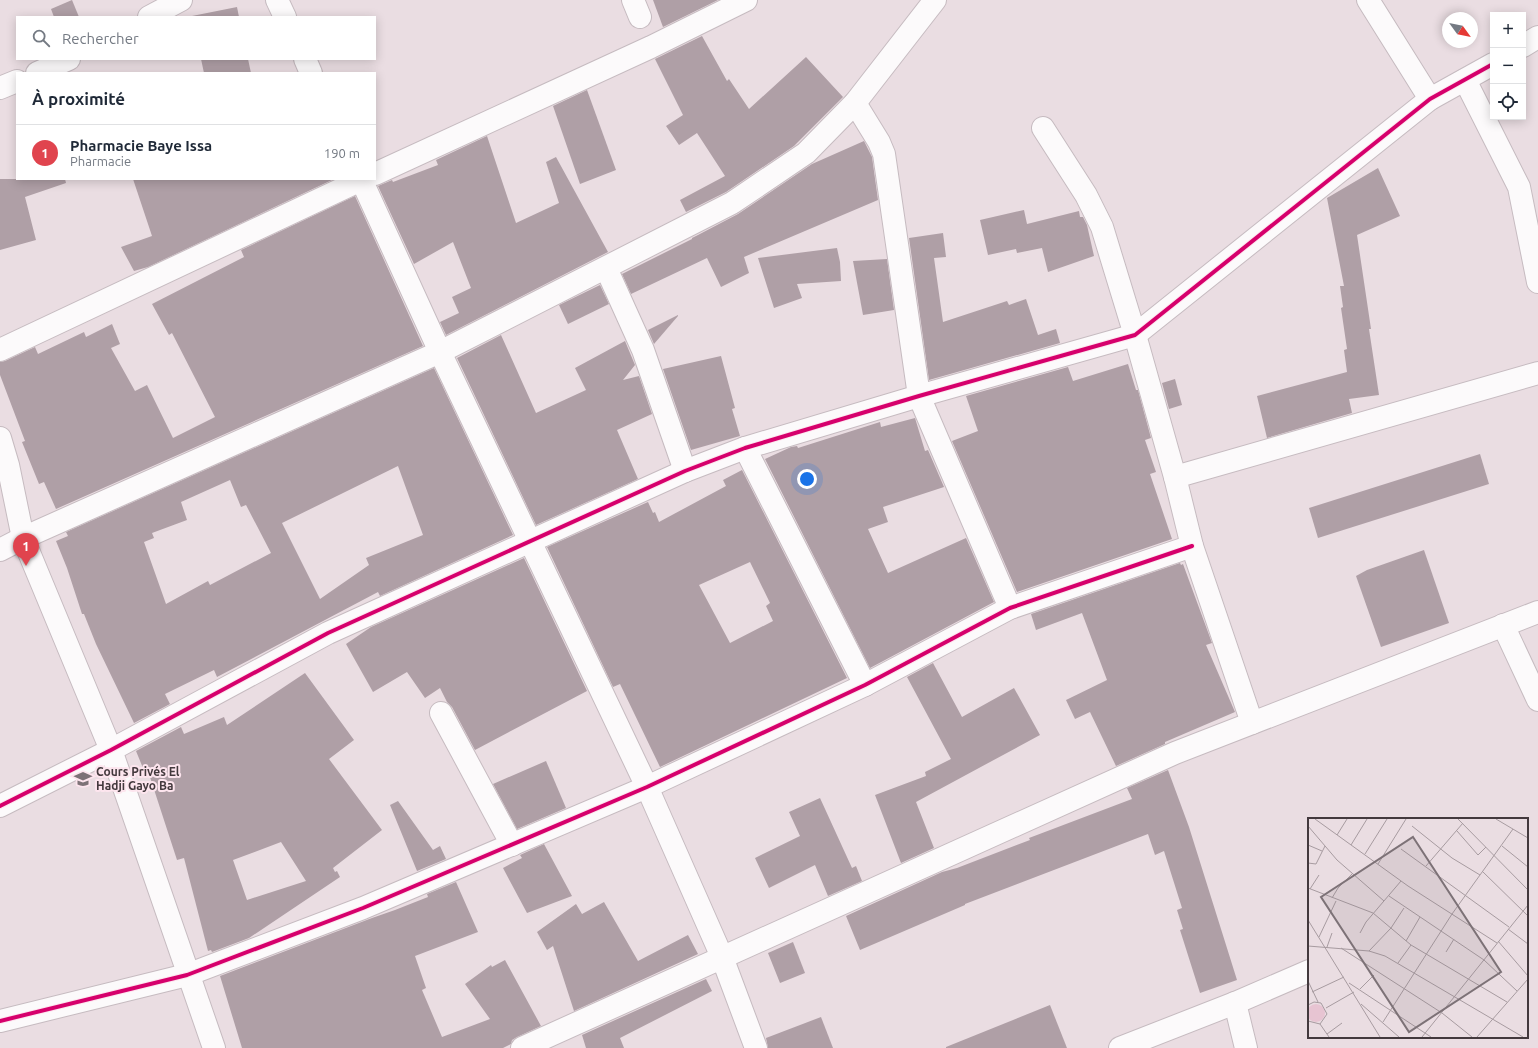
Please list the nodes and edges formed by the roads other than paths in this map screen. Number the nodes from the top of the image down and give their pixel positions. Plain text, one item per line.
1 (181, 0) edge
2 (277, 0) edge
3 (746, 0) edge
4 (935, 0) edge
5 (1368, 0) edge
6 (151, 16) edge
7 (285, 16) edge
8 (1538, 37) edge
9 (1526, 44) edge
10 (67, 60) edge
11 (305, 60) edge
12 (1490, 66) edge
13 (39, 72) edge
14 (311, 72) edge
15 (1465, 80) junction
16 (16, 81) edge
17 (0, 88) edge
18 (1430, 99) junction
19 (855, 103) junction
20 (1043, 128) dead end
21 (376, 173) edge
22 (361, 180) edge
23 (366, 180) edge
24 (606, 268) junction
25 (1538, 282) edge
26 (1135, 335) junction
27 (0, 350) edge
28 (440, 352) junction
29 (1538, 373) edge
30 (919, 396) junction
31 (0, 438) edge
32 (745, 448) junction
33 (684, 471) junction
34 (1175, 477) junction
35 (24, 538) junction
36 (530, 542) junction
37 (1192, 546) junction
38 (0, 550) edge
39 (1010, 608) junction
40 (1538, 612) edge
41 (1503, 625) junction
42 (865, 686) junction
43 (1538, 700) edge
44 (441, 713) dead end
45 (1252, 723) junction
46 (111, 750) junction
47 (648, 787) junction
48 (0, 806) edge
49 (512, 845) junction
50 (722, 957) junction
51 (1308, 970) edge
52 (187, 975) junction
53 (1235, 1003) junction
54 (0, 1021) edge
55 (214, 1048) edge
56 (522, 1048) edge
57 (756, 1048) edge
58 (1120, 1048) edge
59 (1246, 1048) edge

1 - 6 street
2 - 7 street
3 - 21 street
4 - 19 street
5 - 18 street
8 - 9 street
10 - 13 street
11 - 14 street
12 - 15 street
15 - 18 street
15 - 25 street
16 - 17 street
18 - 26 street
19 - 24 street
19 - 30 street
20 - 26 street
22 - 27 street
23 - 28 street
24 - 28 street
24 - 33 street
26 - 30 street
26 - 34 street
28 - 35 street
28 - 36 street
29 - 34 street
30 - 32 street
30 - 39 street
31 - 35 street
32 - 33 street
32 - 42 street
33 - 36 street
34 - 37 street
35 - 38 street
35 - 46 street
36 - 46 street
36 - 47 street
37 - 39 street
37 - 45 street
39 - 42 street
40 - 41 street
41 - 43 street
41 - 45 street
42 - 47 street
44 - 49 street
45 - 50 street
46 - 48 street
46 - 52 street
47 - 49 street
47 - 50 street
49 - 52 street
50 - 56 street
50 - 57 street
51 - 53 street
52 - 54 street
52 - 55 street
53 - 58 street
53 - 59 street

